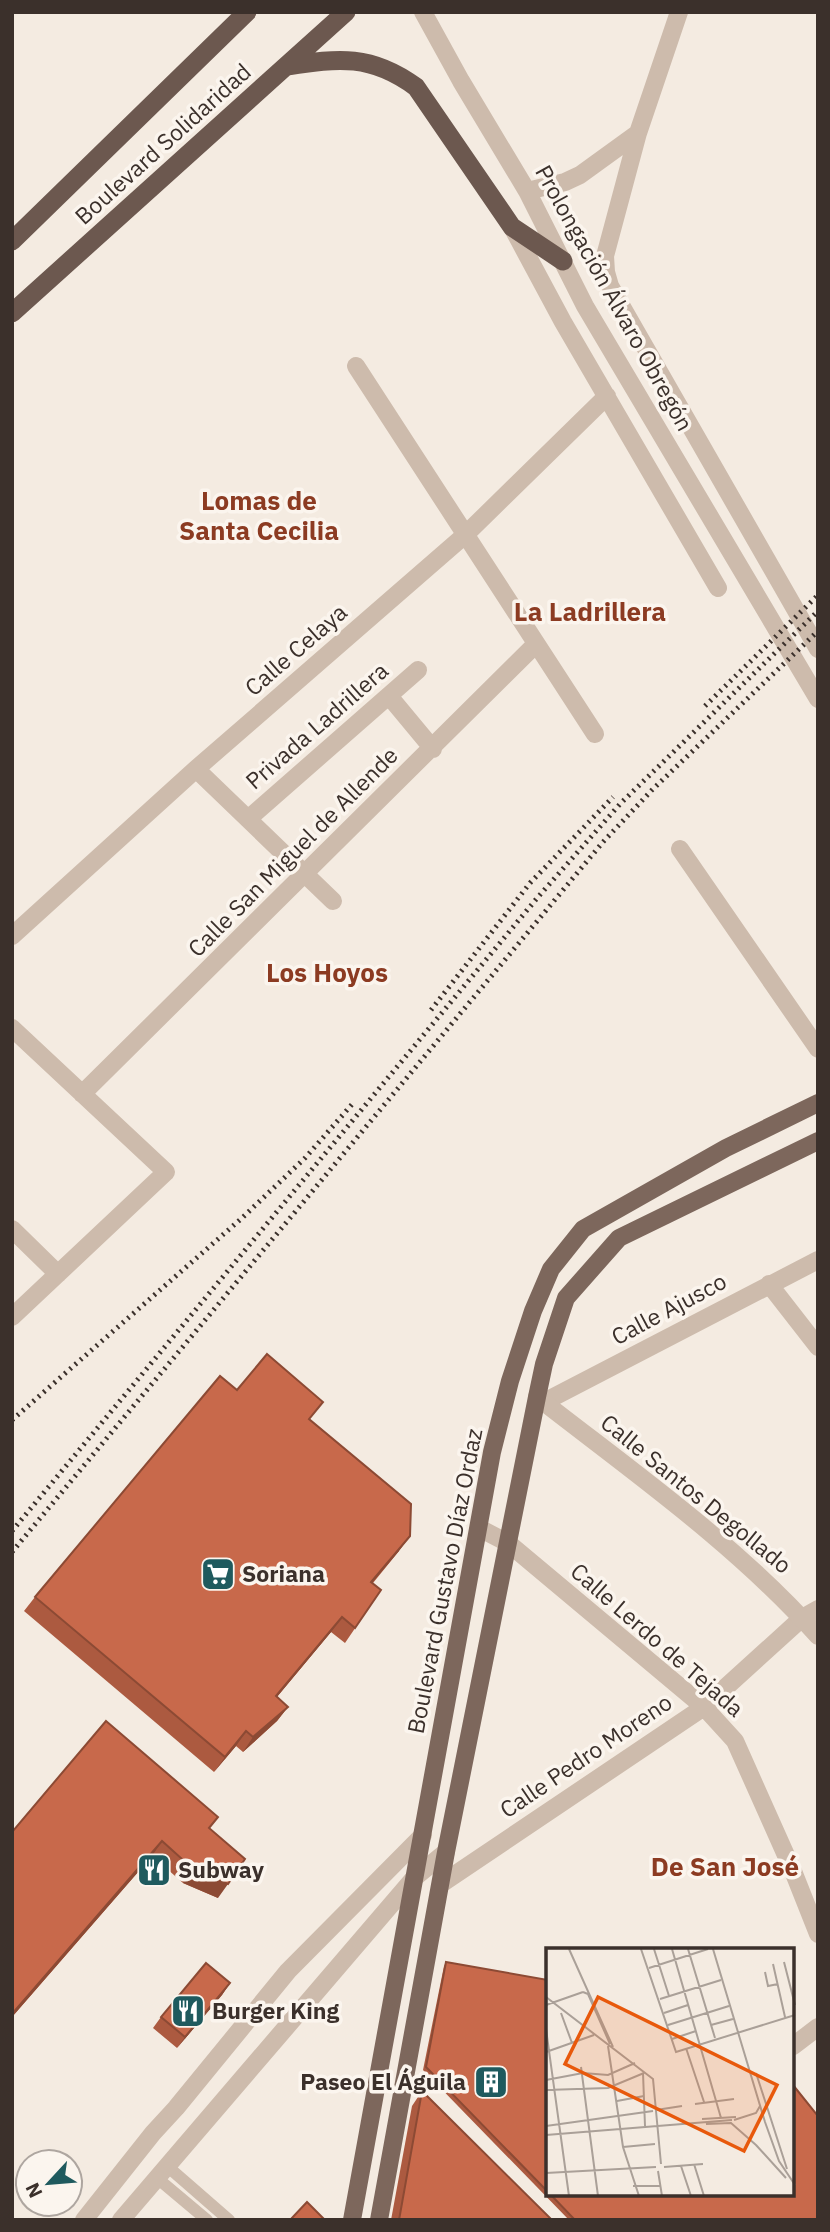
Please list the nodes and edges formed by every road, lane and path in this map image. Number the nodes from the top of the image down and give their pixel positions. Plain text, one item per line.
1 (247, 12) edge
2 (346, 12) edge
3 (423, 12) edge
4 (679, 12) edge
5 (286, 66) junction
6 (638, 133) junction
7 (527, 191) junction
8 (512, 227) junction
9 (12, 241) edge
10 (564, 261) junction
11 (585, 306) junction
12 (12, 313) edge
13 (563, 322) junction
14 (356, 366) dead end
15 (607, 396) junction
16 (465, 535) junction
17 (718, 588) dead end
18 (536, 644) junction
19 (818, 649) edge
20 (418, 670) dead end
21 (389, 695) junction
22 (818, 699) edge
23 (595, 734) dead end
24 (433, 748) junction
25 (196, 769) junction
26 (248, 819) junction
27 (680, 849) dead end
28 (305, 874) junction
29 (334, 901) dead end
30 (12, 936) edge
31 (12, 1028) edge
32 (818, 1049) edge
33 (82, 1094) junction
34 (818, 1103) edge
35 (818, 1141) edge
36 (12, 1229) edge
37 (818, 1260) edge
38 (58, 1274) junction
39 (769, 1284) junction
40 (12, 1317) edge
41 (818, 1347) edge
42 (540, 1399) junction
43 (479, 1528) junction
44 (508, 1544) junction
45 (818, 1609) edge
46 (802, 1618) junction
47 (818, 1636) edge
48 (704, 1707) junction
49 (423, 1835) junction
50 (446, 1852) junction
51 (414, 1878) junction
52 (442, 1884) junction
53 (818, 1934) edge
54 (818, 2027) edge
55 (795, 2044) edge
56 (402, 2084) junction
57 (421, 2101) edge
58 (162, 2172) junction
59 (84, 2220) edge
60 (121, 2220) edge
61 (207, 2220) edge
62 (229, 2220) edge
63 (352, 2220) edge
64 (379, 2220) edge

1 - 9 highway, Boulevard Solidaridad
2 - 5 highway, Boulevard Solidaridad
3 - 7 street, Prolongación Álvaro Obregón
4 - 6 street
5 - 8 highway
5 - 12 highway, Boulevard Solidaridad
6 - 7 street
6 - 19 street, Prolongación Álvaro Obregón
7 - 10 street, Prolongación Álvaro Obregón
8 - 10 highway
8 - 13 street
10 - 11 street, Prolongación Álvaro Obregón
11 - 13 street
11 - 22 street, Prolongación Álvaro Obregón
13 - 15 street
14 - 16 street
15 - 16 street, Calle Celaya
15 - 17 street
16 - 18 street
16 - 25 street, Calle Celaya
18 - 23 street
18 - 24 street, Calle San Miguel de Allende
20 - 21 street, Privada Ladrillera
21 - 24 street
21 - 26 street, Privada Ladrillera
24 - 28 street, Calle San Miguel de Allende
25 - 26 street
25 - 30 street, Calle Celaya
26 - 28 street
27 - 32 street
28 - 29 street
28 - 33 street, Calle San Miguel de Allende
31 - 33 street
33 - 38 street
34 - 43 main road, Boulevard Gustavo Díaz Ordaz
35 - 42 main road
36 - 38 street
37 - 39 street, Calle Ajusco
38 - 40 street
39 - 41 street
39 - 42 street, Calle Ajusco
42 - 44 main road
42 - 46 street, Calle Santos Degollado
43 - 44 street, Calle Lerdo de Tejada
43 - 49 main road, Boulevard Gustavo Díaz Ordaz
44 - 48 street, Calle Lerdo de Tejada
44 - 50 main road
45 - 46 street, Calle Pedro Moreno
46 - 47 street, Calle Santos Degollado
46 - 48 street, Calle Pedro Moreno
48 - 52 street, Calle Pedro Moreno
48 - 53 street, Calle Lerdo de Tejada
49 - 51 main road, Boulevard Gustavo Díaz Ordaz
49 - 59 street
50 - 51 street
50 - 52 main road
51 - 58 street
51 - 63 main road, Boulevard Gustavo Díaz Ordaz
52 - 56 main road
54 - 55 street
56 - 57 street
56 - 64 main road
58 - 60 street
58 - 61 street
58 - 62 street

